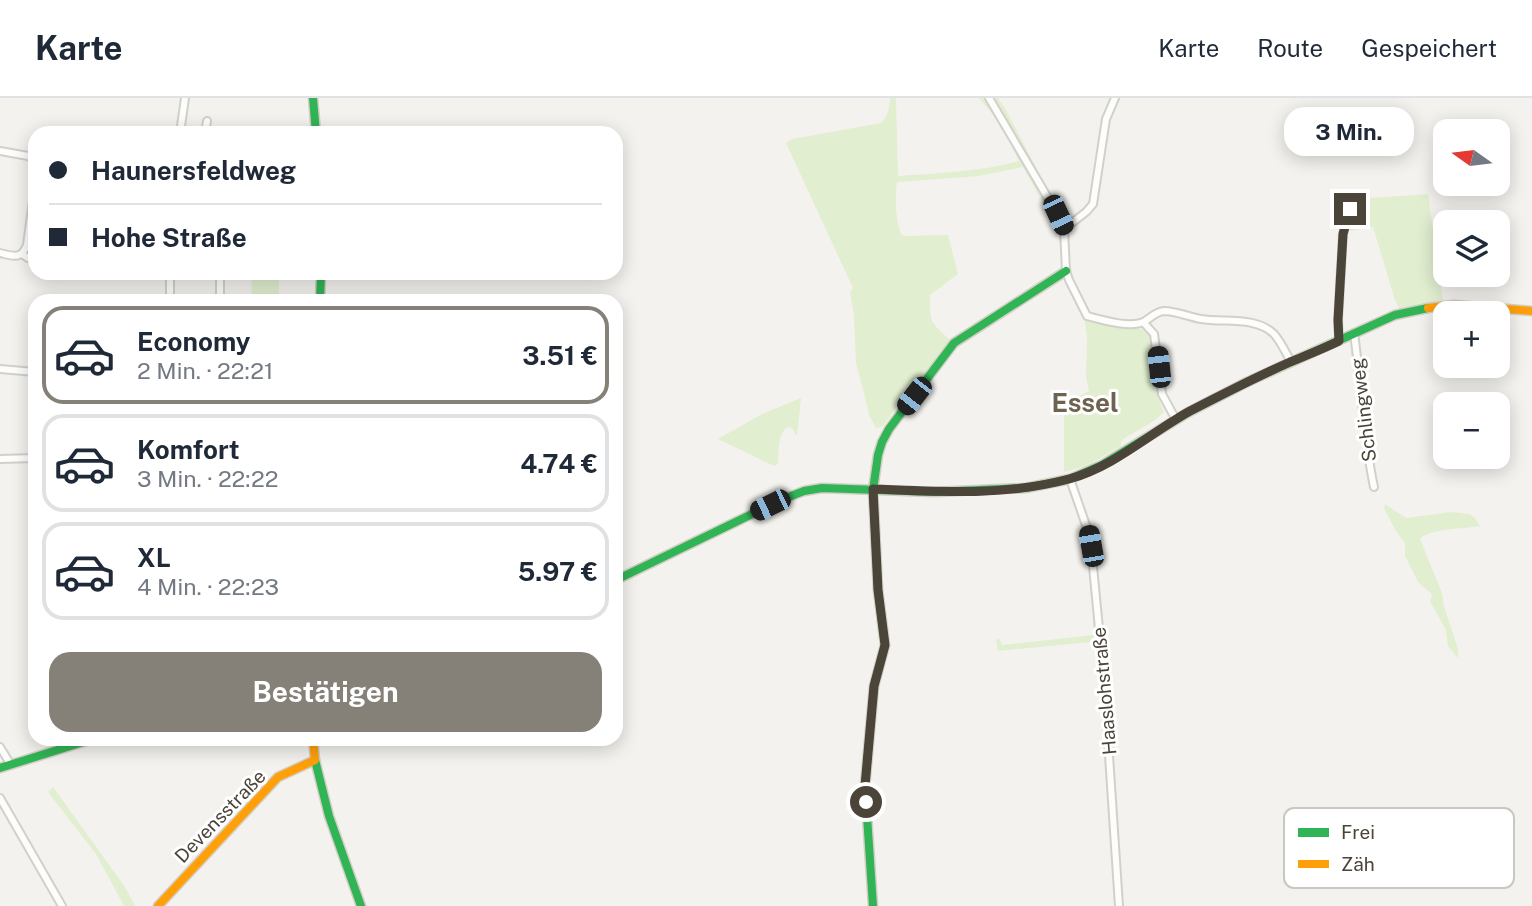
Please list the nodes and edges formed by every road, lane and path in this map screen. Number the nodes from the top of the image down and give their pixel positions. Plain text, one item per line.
1 (185, 98) edge
2 (313, 98) edge
3 (989, 98) edge
4 (1115, 98) edge
5 (207, 121) dead end
6 (181, 126) edge
7 (206, 126) edge
8 (315, 126) edge
9 (0, 151) edge
10 (28, 156) edge
11 (1350, 209) dead end
12 (1064, 229) junction
13 (28, 238) edge
14 (0, 253) edge
15 (22, 254) junction
16 (28, 258) edge
17 (1066, 271) junction
18 (1532, 311) edge
19 (1144, 323) junction
20 (1354, 333) junction
21 (1339, 341) junction
22 (1291, 362) junction
23 (0, 369) edge
24 (28, 371) edge
25 (1176, 419) junction
26 (28, 458) edge
27 (0, 459) edge
28 (1070, 479) junction
29 (1374, 486) dead end
30 (873, 489) junction
31 (623, 578) edge
32 (71, 746) edge
33 (314, 746) edge
34 (0, 747) edge
35 (315, 760) junction
36 (11, 765) junction
37 (0, 768) edge
38 (0, 798) edge
39 (62, 906) edge
40 (158, 906) edge
41 (361, 906) edge
42 (873, 906) edge
43 (1119, 906) edge

1 - 6 street
2 - 8 main road
3 - 12 street
4 - 12 street
5 - 7 street
9 - 10 street
11 - 21 street
12 - 17 street
13 - 15 street
14 - 15 street
15 - 16 street
17 - 19 street
17 - 30 main road
18 - 20 main road
19 - 22 street
19 - 25 street
20 - 21 main road
20 - 29 street, Schlingweg
21 - 22 main road
22 - 25 main road
23 - 24 street
25 - 28 main road
26 - 27 street
28 - 30 main road
28 - 43 street, Haaslohstraße
30 - 31 main road
30 - 42 main road
32 - 36 main road
33 - 35 main road
34 - 36 street
35 - 40 main road, Devensstraße
35 - 41 main road
36 - 37 main road
38 - 39 street

